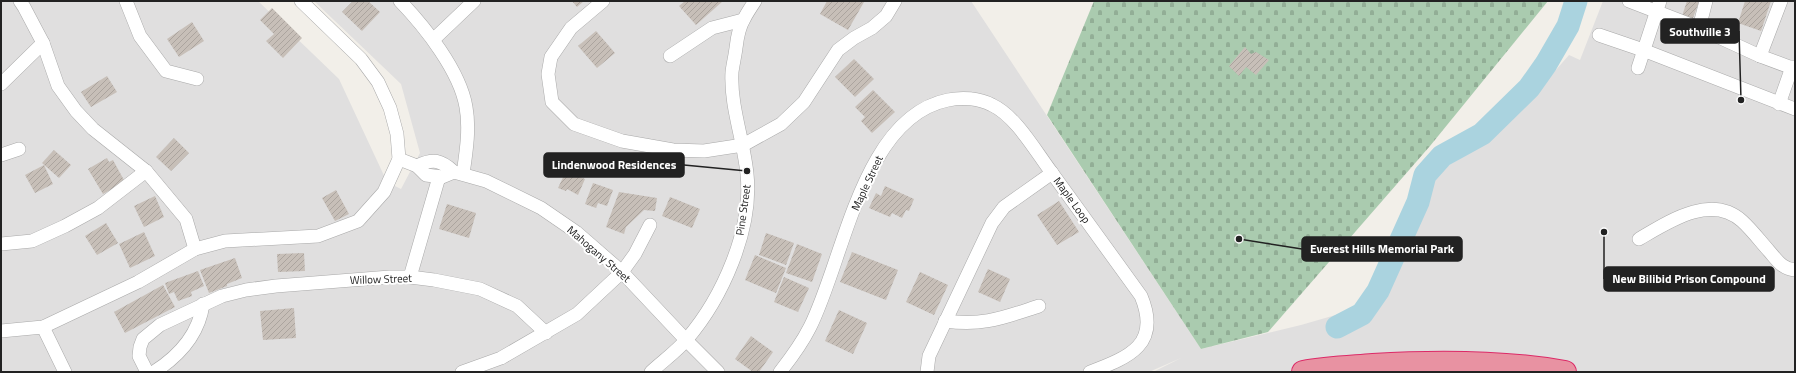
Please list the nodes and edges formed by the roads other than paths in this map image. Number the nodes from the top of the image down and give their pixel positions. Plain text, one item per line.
1 (20, 1) edge
2 (126, 1) edge
3 (301, 1) edge
4 (400, 1) edge
5 (474, 1) edge
6 (603, 1) edge
7 (755, 1) edge
8 (895, 1) edge
9 (1629, 1) edge
10 (1706, 1) edge
11 (1781, 1) edge
12 (1658, 6) edge
13 (743, 20) junction
14 (1699, 28) junction
15 (1599, 35) dead end
16 (434, 39) junction
17 (43, 43) junction
18 (1644, 50) junction
19 (670, 56) dead end
20 (1760, 56) junction
21 (1638, 68) dead end
22 (1793, 68) edge
23 (197, 79) dead end
24 (1, 84) edge
25 (1779, 104) junction
26 (1795, 110) edge
27 (743, 145) junction
28 (19, 149) dead end
29 (1, 155) edge
30 (398, 159) junction
31 (417, 166) junction
32 (146, 171) junction
33 (459, 173) junction
34 (1052, 173) junction
35 (439, 177) junction
36 (650, 225) dead end
37 (1639, 240) dead end
38 (1, 244) edge
39 (195, 249) junction
40 (1795, 270) edge
41 (622, 272) junction
42 (410, 277) junction
43 (203, 304) junction
44 (1039, 306) dead end
45 (945, 321) junction
46 (43, 328) junction
47 (1, 331) edge
48 (546, 333) junction
49 (686, 340) junction
50 (64, 372) edge
51 (147, 372) edge
52 (154, 372) edge
53 (462, 372) edge
54 (651, 372) edge
55 (718, 372) edge
56 (780, 372) edge
57 (927, 372) edge
58 (1090, 372) edge
59 (1303, 372) edge
60 (1565, 372) edge

1 - 17 street
2 - 23 street
3 - 30 street
4 - 16 street
5 - 16 street
6 - 27 street
7 - 13 street, Pine Street
8 - 27 street
9 - 12 street
10 - 14 street
11 - 20 street
12 - 14 street
12 - 18 street
13 - 19 street
13 - 27 street, Pine Street
14 - 20 street
15 - 18 street
16 - 33 street
17 - 24 street
17 - 32 street
18 - 21 street
18 - 25 street
20 - 22 street
22 - 25 street
25 - 26 street
27 - 49 street, Pine Street
28 - 29 street
30 - 31 street
30 - 39 street
31 - 33 street, Mahogany Street
31 - 35 street
32 - 38 street
32 - 39 street
33 - 35 street
33 - 41 street, Mahogany Street
34 - 45 street, Maple Loop
34 - 56 street, Maple Street
34 - 58 street, Maple Loop
35 - 42 street
36 - 41 street
37 - 40 street
39 - 46 street
41 - 48 street
41 - 49 street, Mahogany Street
42 - 43 street, Willow Street
42 - 48 street, Willow Street
43 - 51 street, Willow Street
43 - 52 street
44 - 45 street
45 - 57 street, Maple Loop
46 - 47 street
46 - 50 street
48 - 53 street
49 - 54 street, Pine Street
49 - 55 street, Mahogany Street
59 - 60 highway

